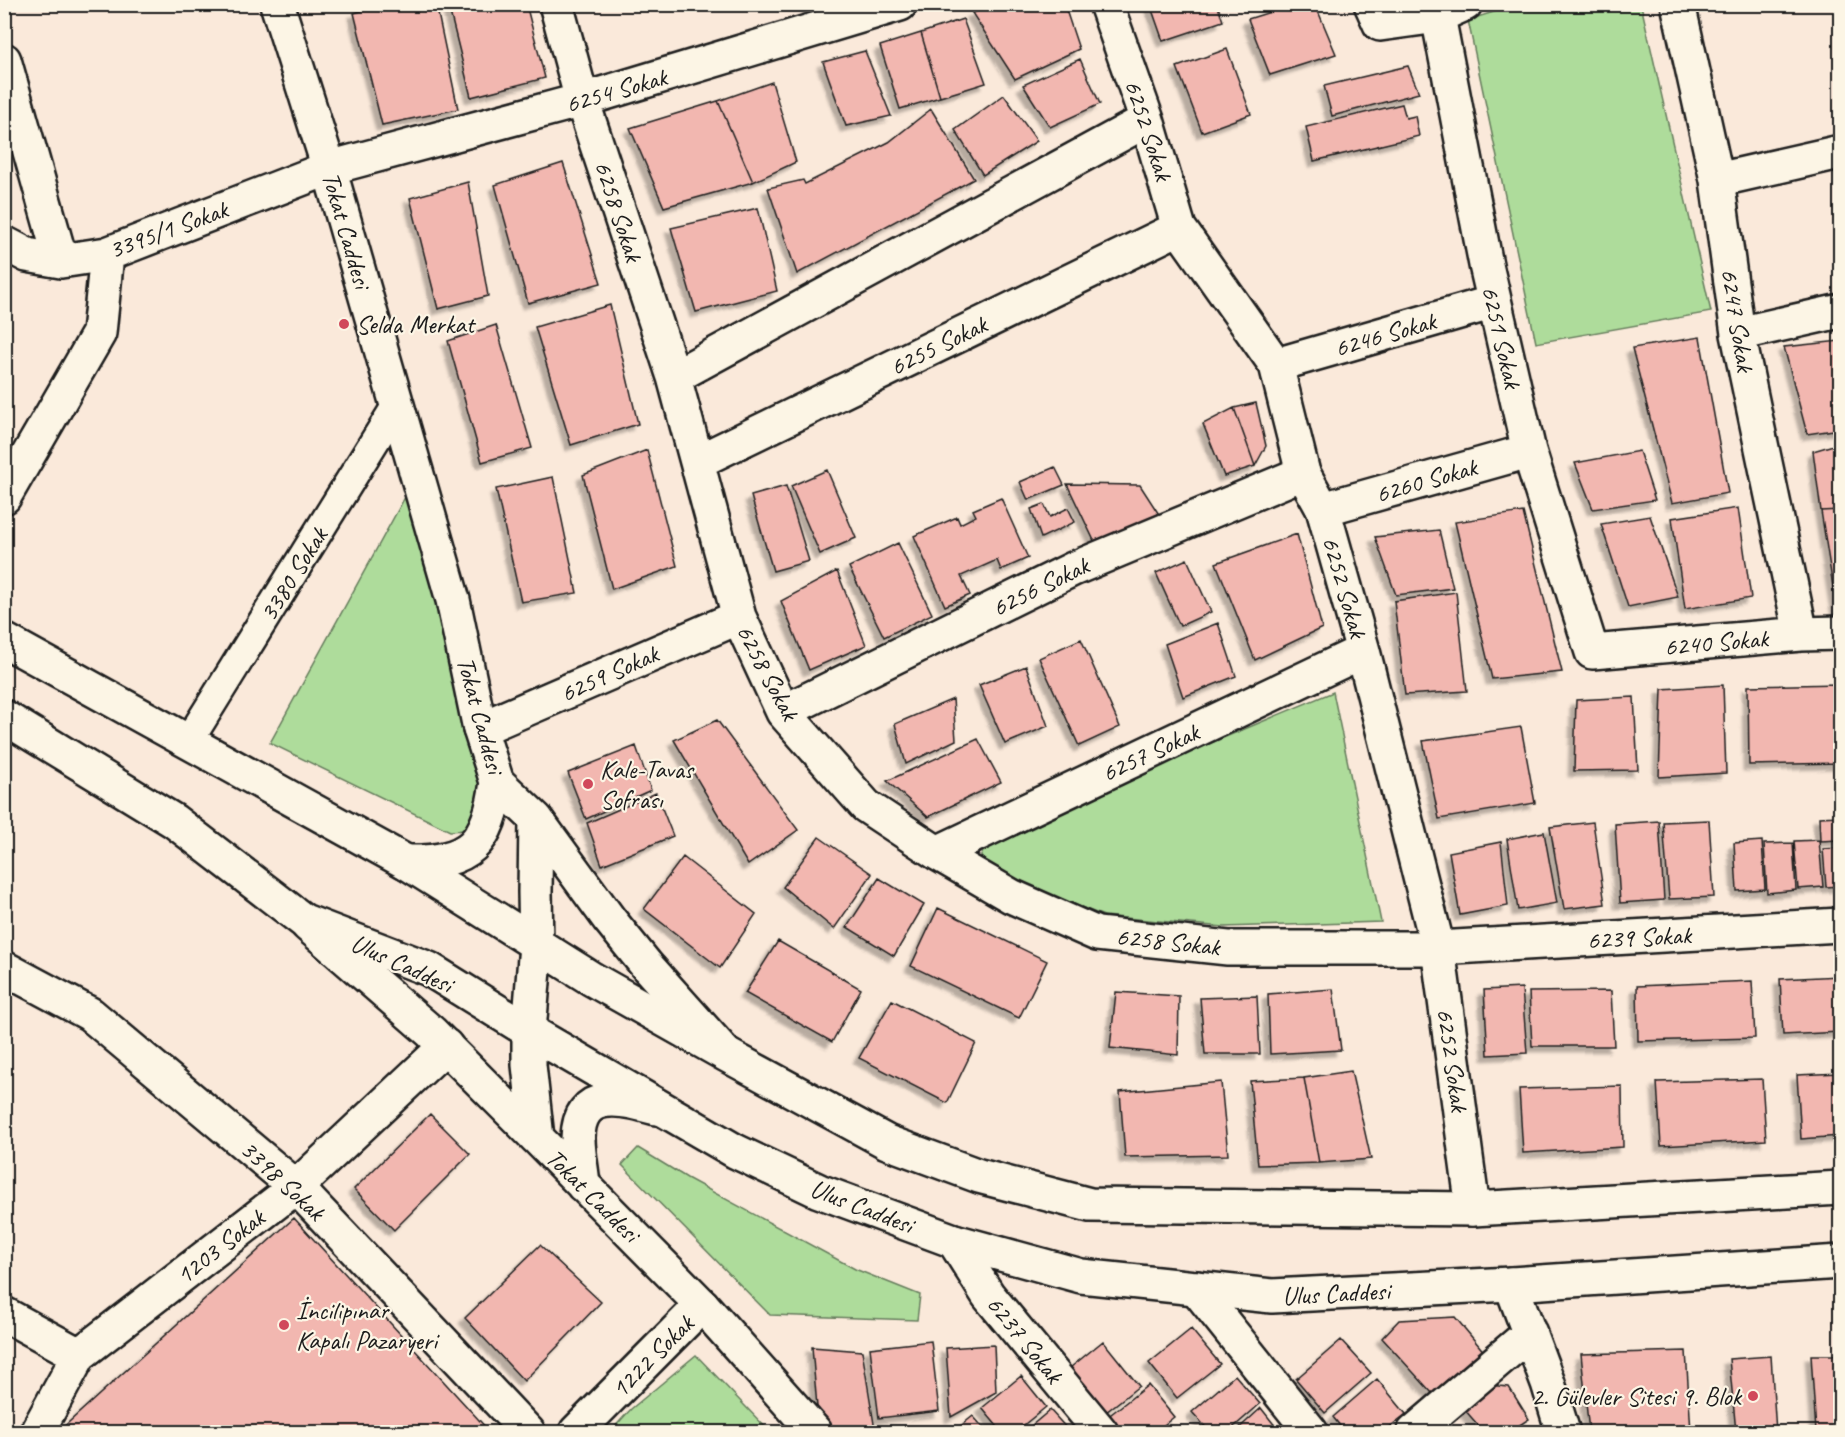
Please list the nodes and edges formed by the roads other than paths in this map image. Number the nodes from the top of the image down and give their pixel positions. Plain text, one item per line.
1 (277, 4) edge
2 (556, 4) edge
3 (900, 4) edge
4 (1106, 4) edge
5 (1678, 4) edge
6 (1451, 10) edge
7 (1376, 14) edge
8 (4, 60) edge
9 (582, 100) junction
10 (1147, 120) junction
11 (1840, 152) edge
12 (329, 168) junction
13 (1717, 180) junction
14 (1179, 228) junction
15 (4, 243) edge
16 (107, 254) junction
17 (61, 261) junction
18 (1494, 302) junction
19 (1840, 311) edge
20 (1738, 334) junction
21 (1276, 365) junction
22 (674, 377) junction
23 (397, 405) junction
24 (1529, 451) junction
25 (697, 462) junction
26 (1303, 472) junction
27 (4, 497) edge
28 (1323, 509) junction
29 (739, 617) junction
30 (1840, 633) edge
31 (1801, 634) junction
32 (4, 640) edge
33 (1363, 651) junction
34 (1592, 652) joint
35 (783, 712) junction
36 (4, 717) edge
37 (480, 729) junction
38 (188, 742) junction
39 (497, 782) junction
40 (536, 819) junction
41 (937, 853) junction
42 (406, 862) junction
43 (304, 921) junction
44 (1840, 925) edge
45 (536, 945) junction
46 (1438, 948) junction
47 (4, 968) edge
48 (529, 1031) junction
49 (446, 1046) junction
50 (727, 1054) junction
51 (671, 1113) junction
52 (537, 1138) junction
53 (583, 1185) junction
54 (296, 1187) junction
55 (1840, 1188) edge
56 (1473, 1209) junction
57 (954, 1241) junction
58 (1840, 1262) edge
59 (1511, 1284) junction
60 (1196, 1288) junction
61 (702, 1305) junction
62 (4, 1314) edge
63 (1530, 1333) junction
64 (79, 1355) junction
65 (37, 1432) edge
66 (528, 1432) edge
67 (576, 1432) edge
68 (815, 1432) edge
69 (1101, 1432) edge
70 (1311, 1432) edge
71 (1414, 1432) edge
72 (1563, 1432) edge

1 - 12 street, Tokat Caddesi
2 - 9 street, 6258 Sokak
3 - 9 street, 6254 Sokak
4 - 10 street, 6252 Sokak
5 - 13 street, 6247 Sokak
6 - 7 street
6 - 18 street, 6251 Sokak
8 - 17 street
9 - 12 street, 6254 Sokak
9 - 22 street, 6258 Sokak
10 - 14 street, 6252 Sokak
10 - 22 street
11 - 13 street
12 - 16 street, 3395/1 Sokak
12 - 23 street, Tokat Caddesi
13 - 20 street, 6247 Sokak
14 - 21 street, 6252 Sokak
14 - 25 street, 6255 Sokak
15 - 17 street, 3395/1 Sokak
16 - 17 street, 3395/1 Sokak
16 - 27 street
18 - 21 street, 6246 Sokak
18 - 24 street, 6251 Sokak
19 - 20 street
20 - 31 street, 6247 Sokak
21 - 26 street, 6252 Sokak
22 - 25 street, 6258 Sokak
23 - 37 street, Tokat Caddesi
23 - 38 street, 3380 Sokak
24 - 28 street, 6260 Sokak
24 - 34 street, 6251 Sokak
25 - 29 street, 6258 Sokak
26 - 28 street, 6252 Sokak
26 - 35 street, 6256 Sokak
28 - 33 street, 6252 Sokak
29 - 35 street, 6258 Sokak
29 - 37 street, 6259 Sokak
30 - 31 street, 6240 Sokak
31 - 34 street, 6240 Sokak
32 - 38 street
33 - 41 street, 6257 Sokak
33 - 46 street, 6252 Sokak
35 - 41 street, 6258 Sokak
36 - 43 street, Ulus Caddesi
37 - 39 street, Tokat Caddesi
38 - 42 street
39 - 40 street, Tokat Caddesi
39 - 42 street
40 - 45 street, Tokat Caddesi
40 - 50 street
41 - 46 street, 6258 Sokak
42 - 45 street
43 - 48 street, Ulus Caddesi
43 - 49 street
44 - 46 street, 6239 Sokak
45 - 48 street, Tokat Caddesi
45 - 50 street
46 - 56 street, 6252 Sokak
47 - 54 street, 3398 Sokak
48 - 51 street, Ulus Caddesi
48 - 52 street, Tokat Caddesi
49 - 52 street
49 - 54 street, 1203 Sokak
50 - 56 street
51 - 53 street
51 - 57 street, Ulus Caddesi
52 - 53 street, Tokat Caddesi
53 - 61 street, Tokat Caddesi
54 - 64 street, 1203 Sokak
54 - 66 street, 3398 Sokak
55 - 56 street
57 - 60 street, Ulus Caddesi
57 - 69 street, 6237 Sokak
58 - 59 street, Ulus Caddesi
59 - 60 street, Ulus Caddesi
59 - 63 street
60 - 70 street
61 - 67 street, 1222 Sokak
61 - 68 street, Tokat Caddesi
62 - 64 street
63 - 71 street
63 - 72 street
64 - 65 street, 1203 Sokak

